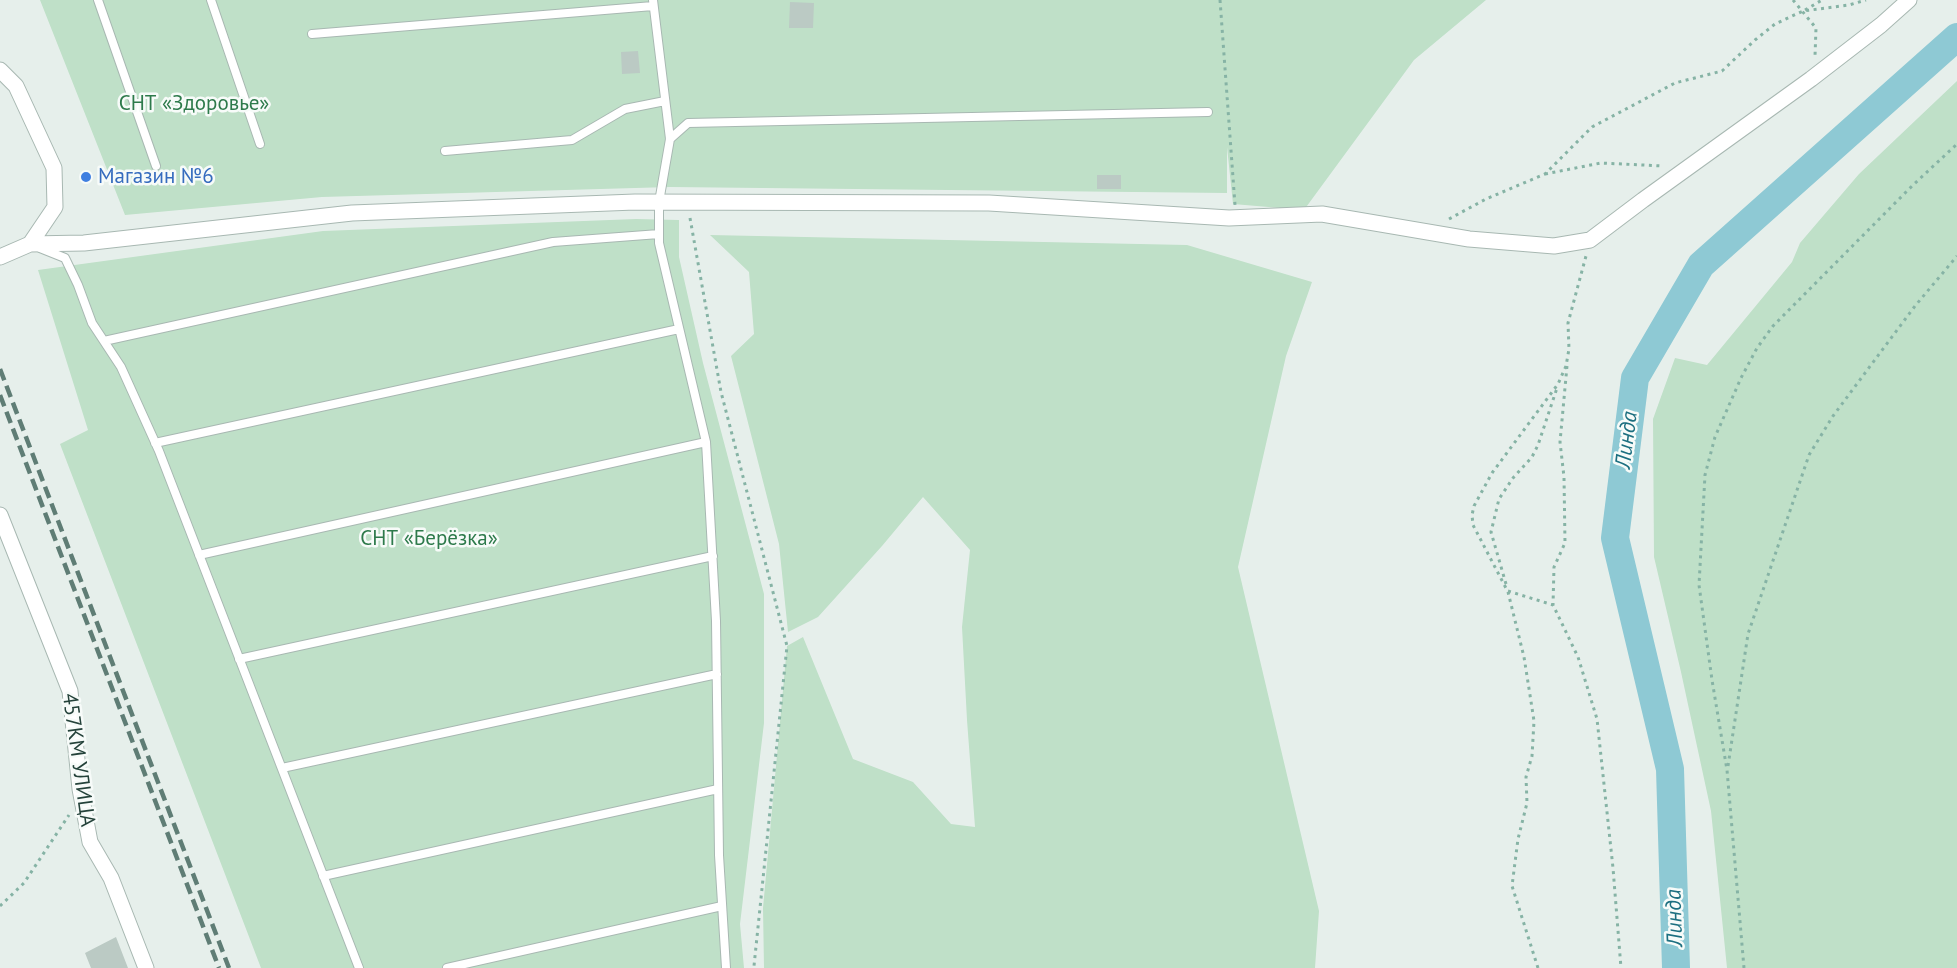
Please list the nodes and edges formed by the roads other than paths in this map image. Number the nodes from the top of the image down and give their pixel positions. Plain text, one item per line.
1 (98, 0) edge
2 (211, 0) edge
3 (1909, 0) edge
4 (653, 3) edge
5 (312, 34) dead end
6 (0, 69) edge
7 (665, 101) junction
8 (1208, 112) dead end
9 (670, 139) junction
10 (260, 144) dead end
11 (445, 151) dead end
12 (156, 165) dead end
13 (659, 202) junction
14 (659, 234) junction
15 (30, 244) junction
16 (0, 257) edge
17 (679, 329) junction
18 (104, 341) junction
19 (706, 442) junction
20 (155, 443) junction
21 (0, 516) edge
22 (199, 555) junction
23 (712, 556) junction
24 (240, 659) junction
25 (717, 674) junction
26 (282, 768) junction
27 (718, 789) junction
28 (323, 876) junction
29 (722, 906) junction
30 (146, 968) edge
31 (359, 968) edge
32 (447, 968) edge
33 (726, 968) edge

1 - 12 lane
2 - 10 lane
3 - 13 street
4 - 5 lane
4 - 7 lane
6 - 15 street
7 - 9 lane
7 - 11 lane
8 - 9 lane
9 - 13 lane
13 - 14 lane
13 - 15 street
14 - 17 lane
14 - 18 lane
15 - 16 street
15 - 18 lane
17 - 19 lane
17 - 20 lane
18 - 20 lane
19 - 22 lane
19 - 23 lane
20 - 22 lane
21 - 30 street, 457КМ УЛИЦА
22 - 24 lane
23 - 24 lane
23 - 25 lane
24 - 26 lane
25 - 26 lane
25 - 27 lane
26 - 28 lane
27 - 28 lane
27 - 29 lane
28 - 31 lane
29 - 32 lane
29 - 33 lane

